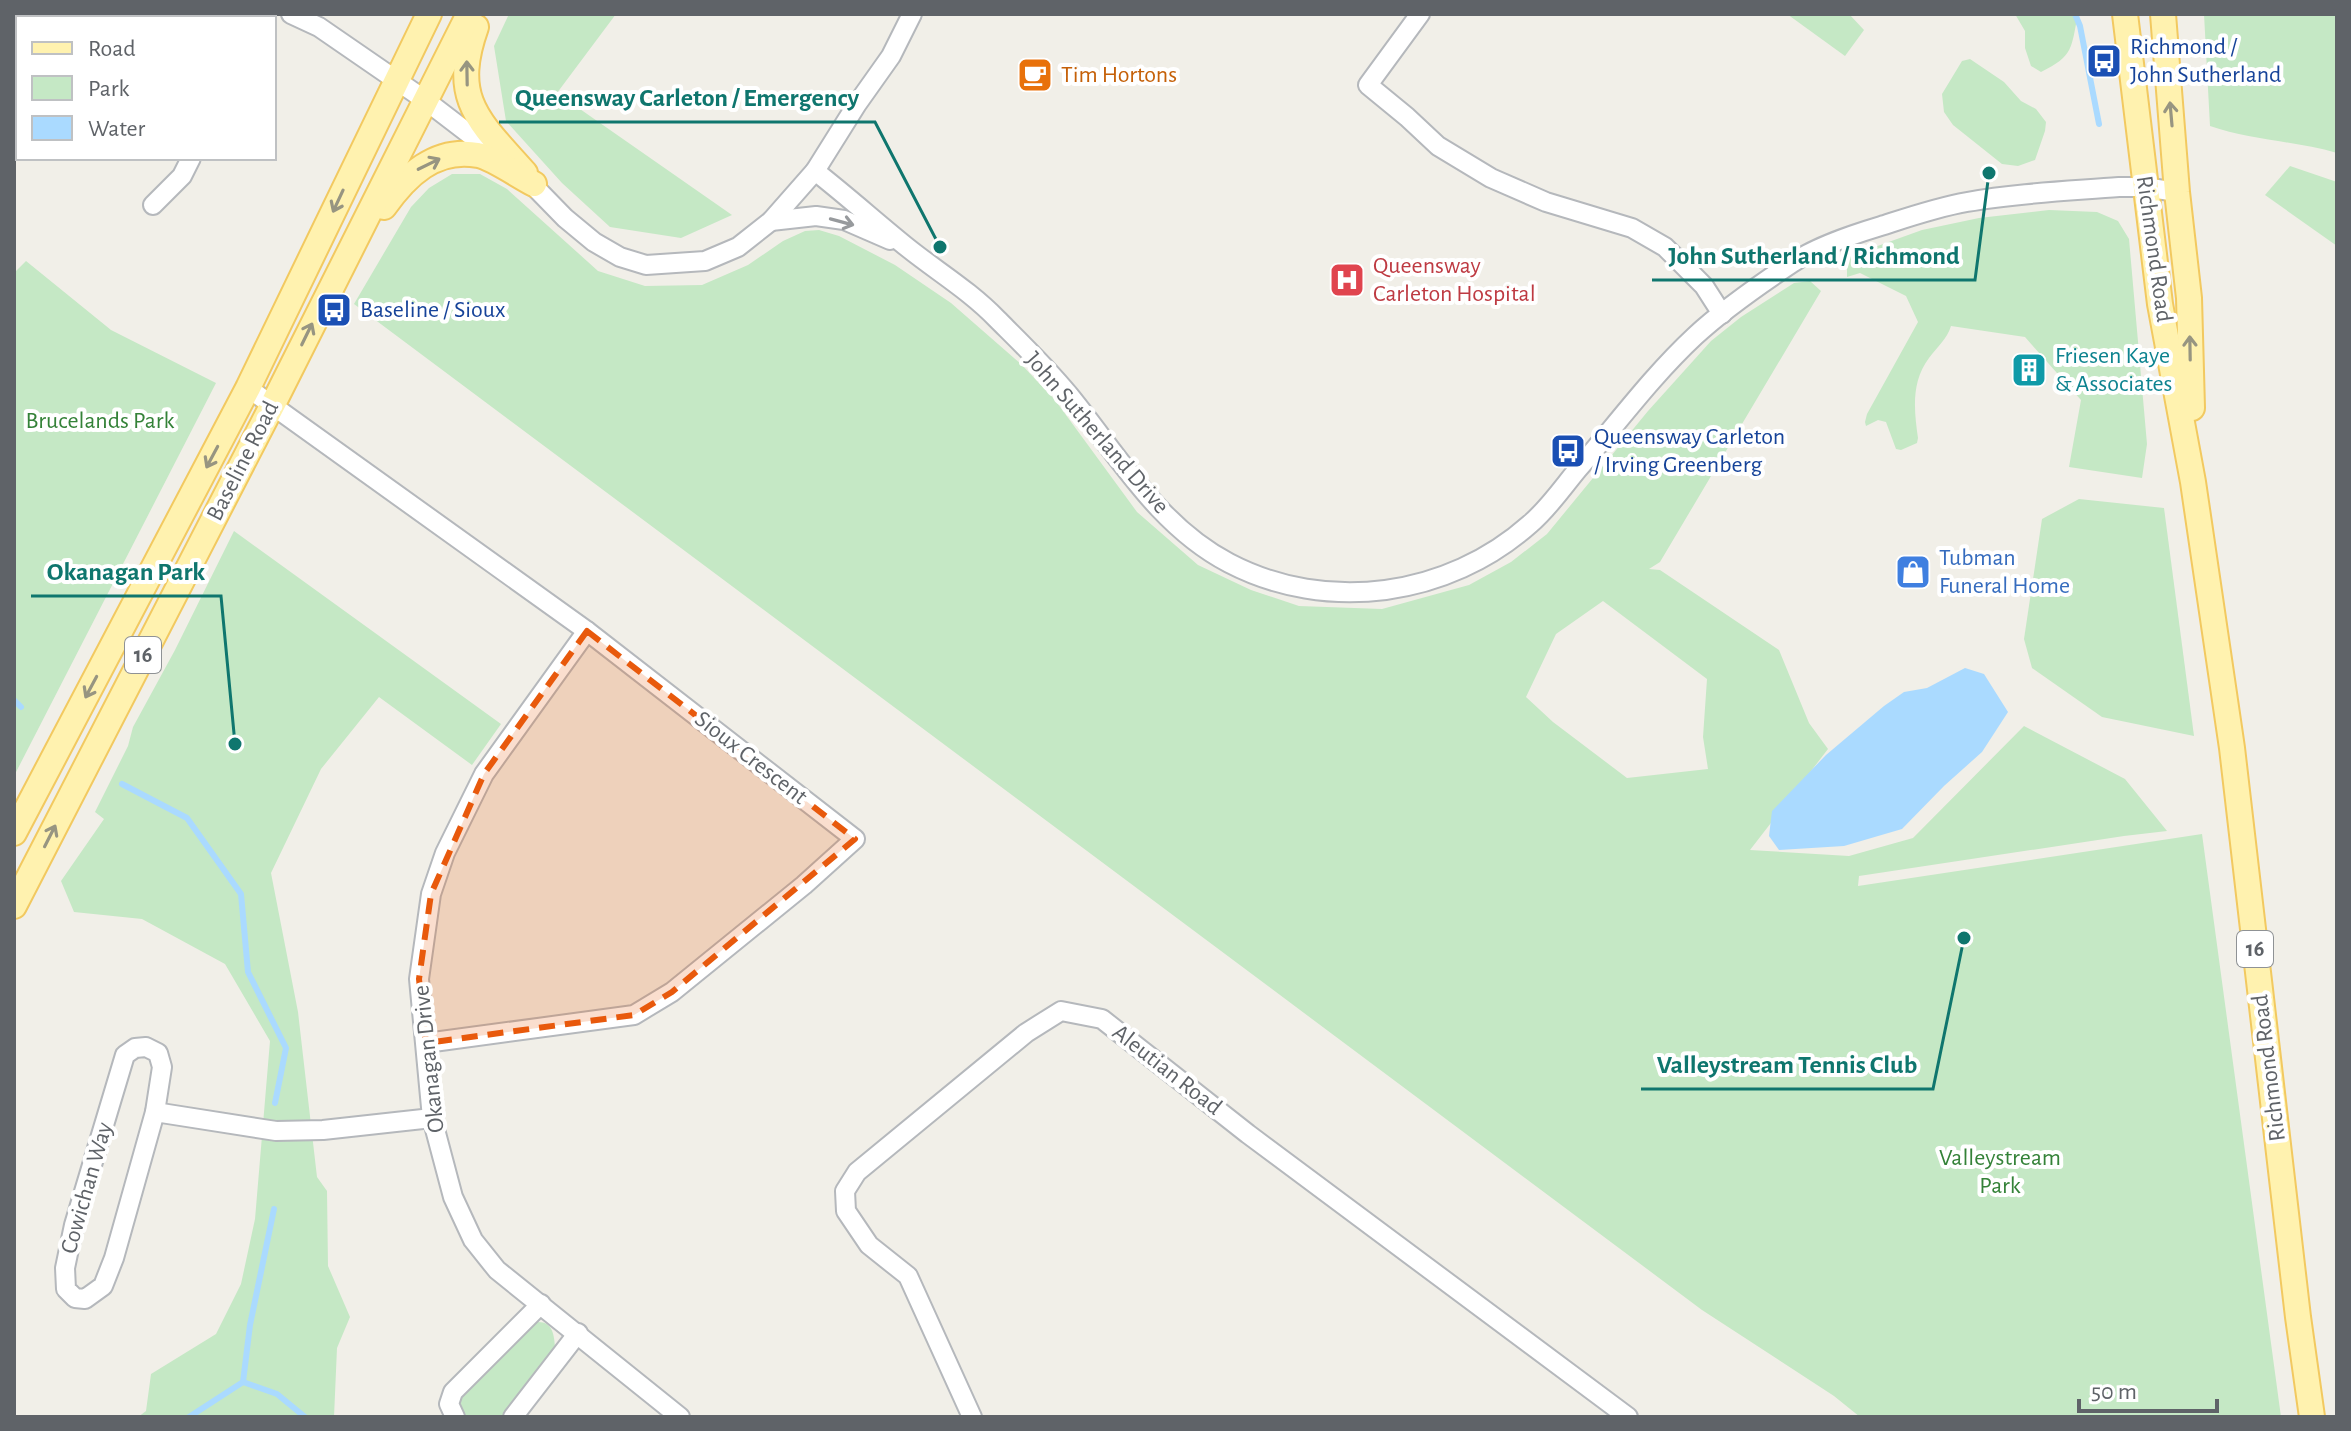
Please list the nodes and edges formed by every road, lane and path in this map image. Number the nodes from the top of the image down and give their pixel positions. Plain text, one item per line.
1 (291, 14) edge
2 (429, 14) edge
3 (469, 14) edge
4 (480, 14) edge
5 (912, 14) edge
6 (1420, 14) edge
7 (2125, 14) edge
8 (2163, 14) edge
9 (396, 80) junction
10 (425, 100) junction
11 (190, 160) edge
12 (815, 171) junction
13 (534, 184) junction
14 (2144, 187) junction
15 (2177, 192) junction
16 (153, 205) dead end
17 (771, 221) junction
18 (908, 248) junction
19 (342, 264) junction
20 (1722, 314) junction
21 (248, 388) junction
22 (273, 404) junction
23 (2193, 482) junction
24 (587, 631) junction
25 (14, 833) edge
26 (14, 906) edge
27 (426, 1043) junction
28 (155, 1112) junction
29 (432, 1118) junction
30 (541, 1304) junction
31 (578, 1333) junction
32 (455, 1417) edge
33 (513, 1417) edge
34 (680, 1417) edge
35 (972, 1417) edge
36 (1628, 1417) edge
37 (2312, 1417) edge

1 - 9 street
2 - 9 main road, Baseline Road / 16
3 - 10 main road, Baseline Road / 16
13 -> 4 main road
5 - 12 street
6 - 20 street
7 - 14 main road, Richmond Road / 16
15 -> 8 main road, Richmond Road / 16
9 - 10 street
9 -> 21 main road, Baseline Road / 16
10 - 13 street
10 - 19 main road, Baseline Road / 16
11 - 16 street
12 - 17 street
12 - 18 street, John Sutherland Drive
13 - 17 street
19 -> 13 main road
14 - 15 street, John Sutherland Drive
14 - 20 street, John Sutherland Drive
14 - 23 main road, Richmond Road / 16
23 -> 15 main road, Richmond Road / 16
17 -> 18 street, John Sutherland Drive
18 - 20 street, John Sutherland Drive
22 -> 19 main road, Baseline Road / 16
21 - 22 street, Sioux Crescent
21 -> 25 main road, Baseline Road / 16
22 - 24 street, Sioux Crescent
26 -> 22 main road, Baseline Road / 16
23 - 37 main road, Richmond Road / 16
24 - 27 street, Okanagan Drive
24 - 27 street, Sioux Crescent
27 - 29 street, Okanagan Drive
28 - 28 street, Cowichan Way
28 - 29 street
29 - 30 street, Okanagan Drive
30 - 31 street, Okanagan Drive
30 - 32 street
31 - 33 street
31 - 34 street, Okanagan Drive
35 - 36 street, Aleutian Road

